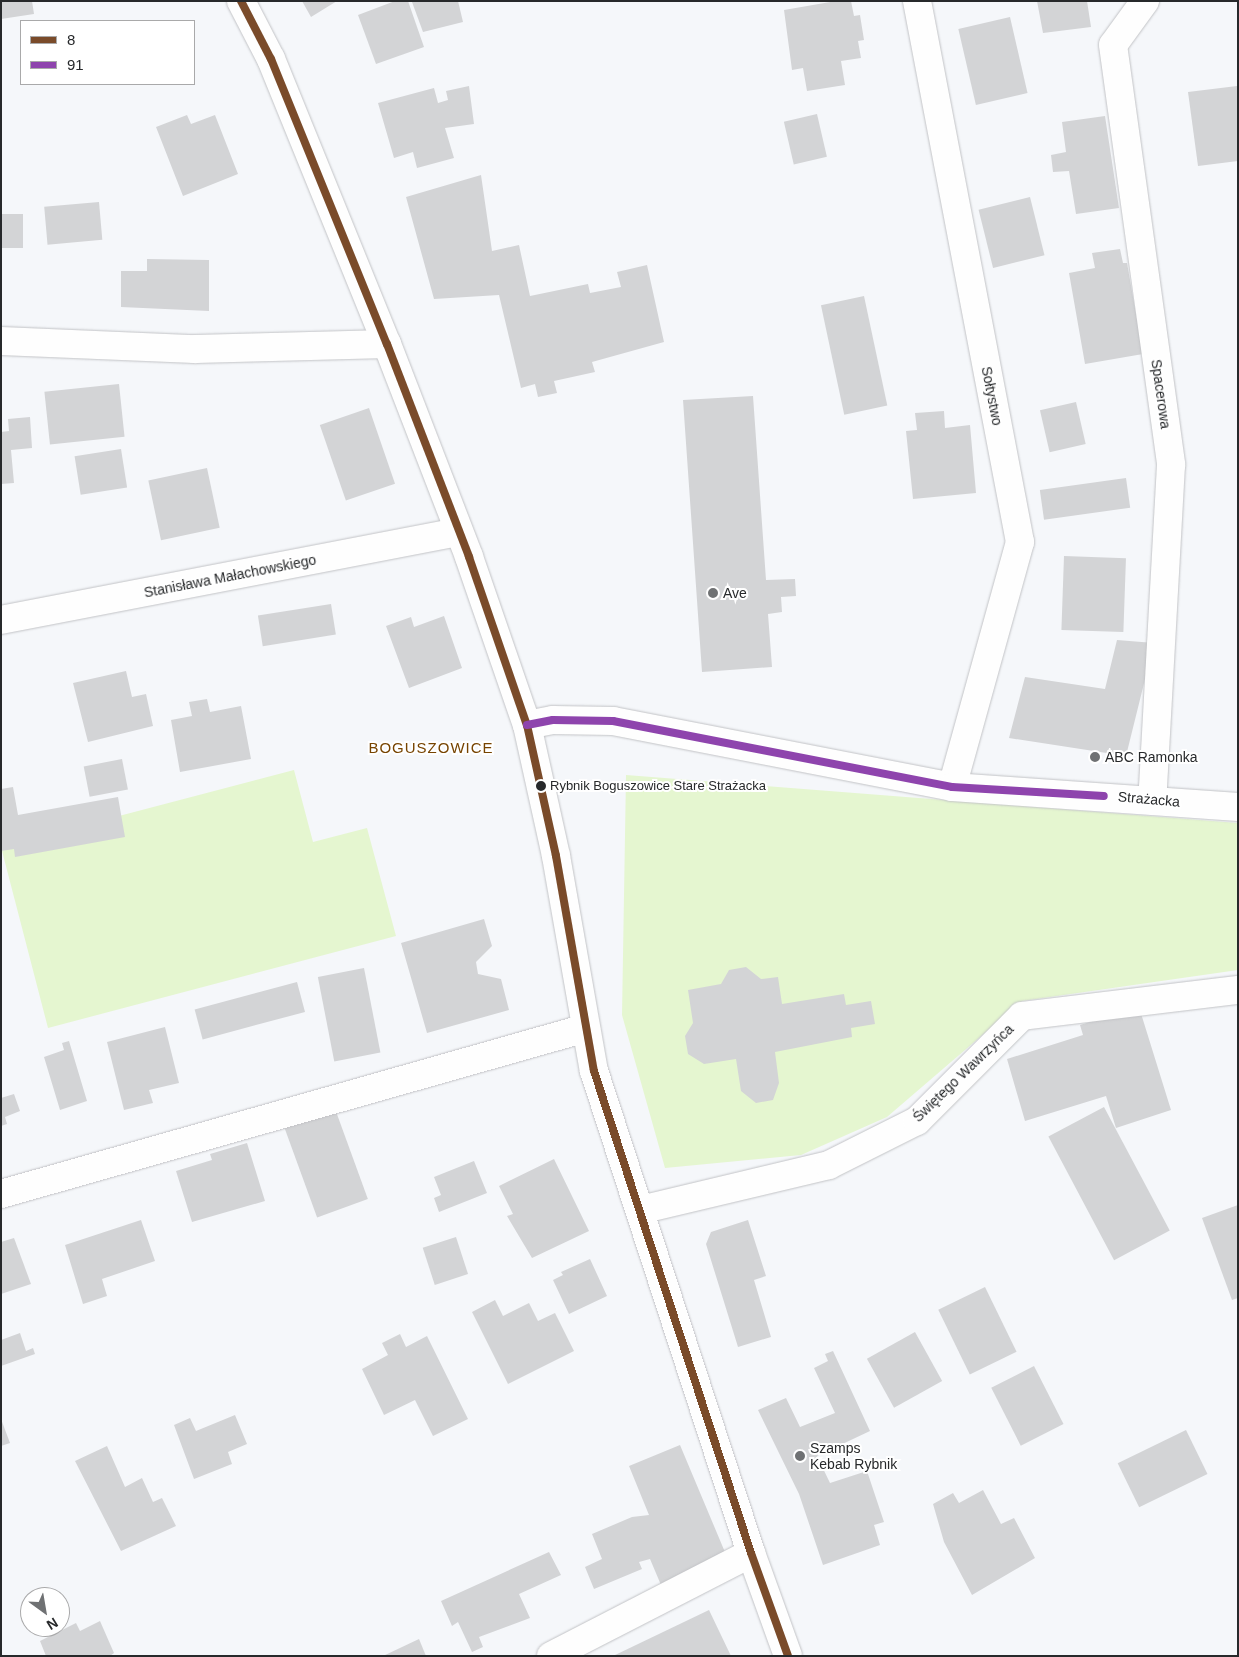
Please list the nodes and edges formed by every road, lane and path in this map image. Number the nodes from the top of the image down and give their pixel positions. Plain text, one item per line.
1 (241, 1) edge
2 (917, 1) edge
3 (1145, 1) edge
4 (1, 341) edge
5 (387, 344) junction
6 (459, 532) junction
7 (1, 620) edge
8 (527, 725) junction
9 (952, 787) junction
10 (1152, 800) junction
11 (1238, 806) edge
12 (1238, 990) edge
13 (586, 1028) junction
14 (1, 1194) edge
15 (640, 1210) junction
16 (751, 1553) junction
17 (551, 1656) edge
18 (788, 1656) edge

1 - 5 street
2 - 9 street, Sołtystwo
3 - 10 street, Spacerowa
4 - 5 street
5 - 6 street
6 - 7 street, Stanisława Małachowskiego
6 - 8 street
8 - 9 street, Strażacka
8 - 13 street
9 - 10 street, Strażacka
10 - 11 street, Strażacka
12 - 15 street, Świętego Wawrzyńca
13 - 14 street
13 - 15 street
15 - 16 street
16 - 17 street
16 - 18 street

